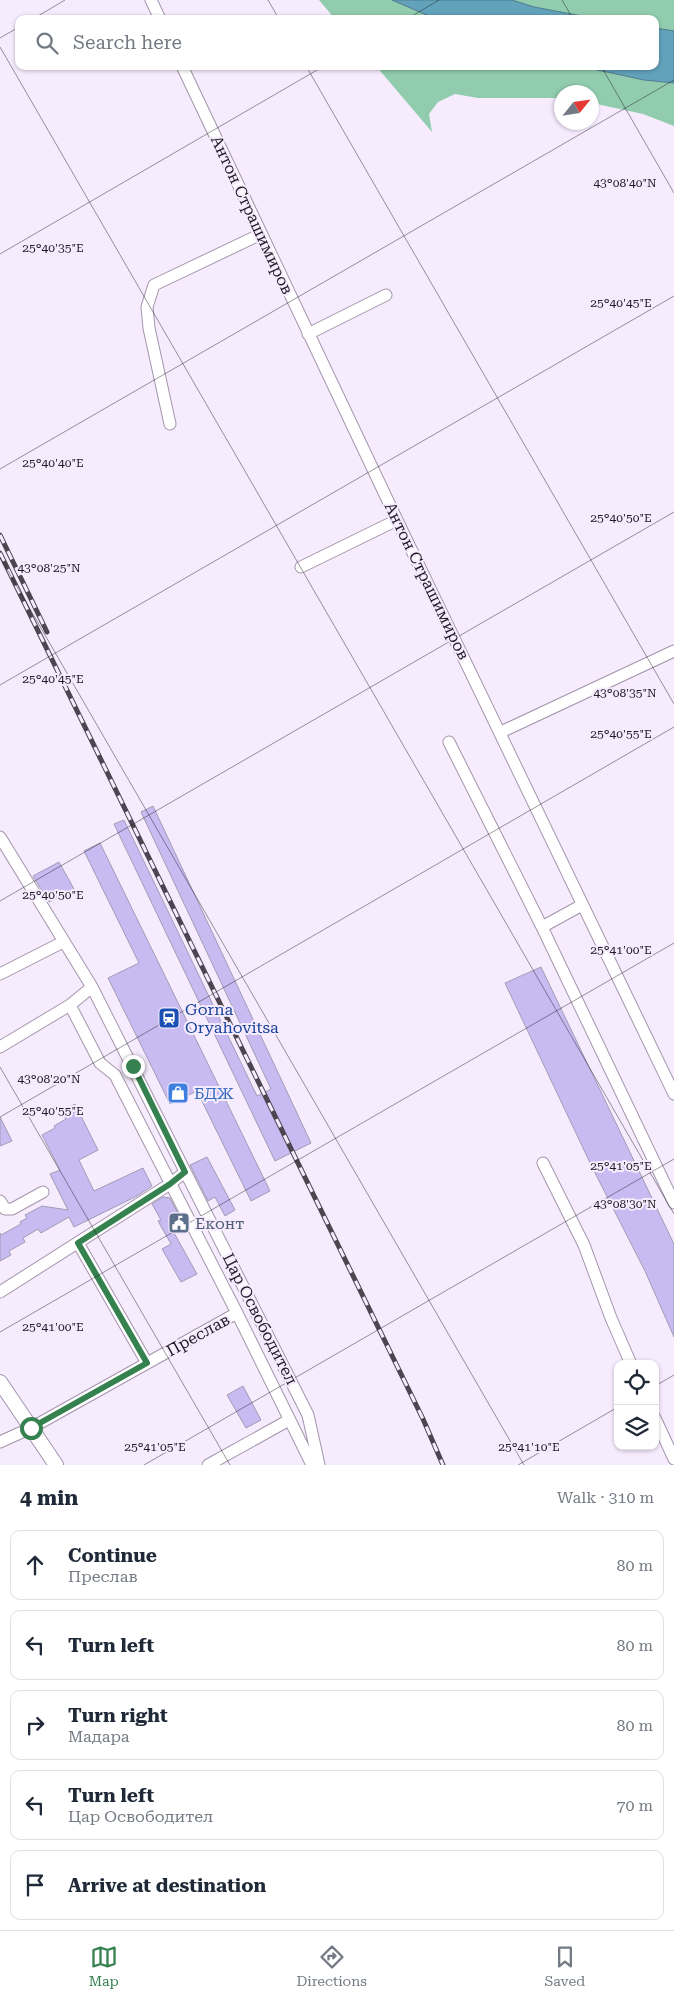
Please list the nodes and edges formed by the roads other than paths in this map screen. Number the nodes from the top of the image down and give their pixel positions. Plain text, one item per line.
1 (151, 0) edge
2 (158, 15) edge
3 (184, 70) edge
4 (262, 234) junction
5 (386, 296) dead end
6 (308, 334) junction
7 (170, 424) dead end
8 (397, 520) junction
9 (301, 567) dead end
10 (674, 651) edge
11 (500, 732) junction
12 (449, 742) dead end
13 (0, 837) edge
14 (582, 905) junction
15 (542, 927) junction
16 (63, 942) junction
17 (0, 974) edge
18 (92, 987) junction
19 (70, 1005) junction
20 (0, 1047) edge
21 (133, 1066) junction
22 (115, 1075) junction
23 (674, 1094) edge
24 (542, 1163) dead end
25 (185, 1172) junction
26 (170, 1184) junction
27 (43, 1192) dead end
28 (0, 1201) edge
29 (674, 1202) edge
30 (78, 1243) junction
31 (0, 1292) edge
32 (237, 1313) junction
33 (629, 1360) edge
34 (147, 1363) junction
35 (0, 1382) edge
36 (289, 1420) junction
37 (659, 1427) edge
38 (31, 1428) junction
39 (0, 1442) edge
40 (674, 1459) edge
41 (56, 1465) edge
42 (208, 1465) edge
43 (312, 1465) edge
44 (319, 1465) edge

1 - 2 street
3 - 4 street, Антон Страшимиров
4 - 6 street, Антон Страшимиров
4 - 7 street
5 - 6 street
6 - 8 street, Антон Страшимиров
8 - 9 street
8 - 11 street, Антон Страшимиров
10 - 11 street
11 - 14 street, Антон Страшимиров
12 - 15 street
13 - 16 street, Цар Освободител
14 - 15 street
14 - 23 street, Антон Страшимиров
15 - 29 street
16 - 17 street
16 - 18 street, Цар Освободител
18 - 19 street
18 - 21 street, Цар Освободител
19 - 20 street
19 - 22 street, Цар Освободител
21 - 22 street
21 - 25 street, Цар Освободител
22 - 26 street, Цар Освободител
24 - 33 street
25 - 26 street
25 - 44 street, Цар Освободител
26 - 30 street
26 - 32 street, Цар Освободител
27 - 28 street
30 - 31 street
30 - 34 street
32 - 34 street, Преслав
32 - 36 street, Цар Освободител
34 - 38 street, Преслав
35 - 38 main road
36 - 42 street
36 - 43 street, Цар Освободител
37 - 40 street
38 - 39 street, Преслав
38 - 41 main road

